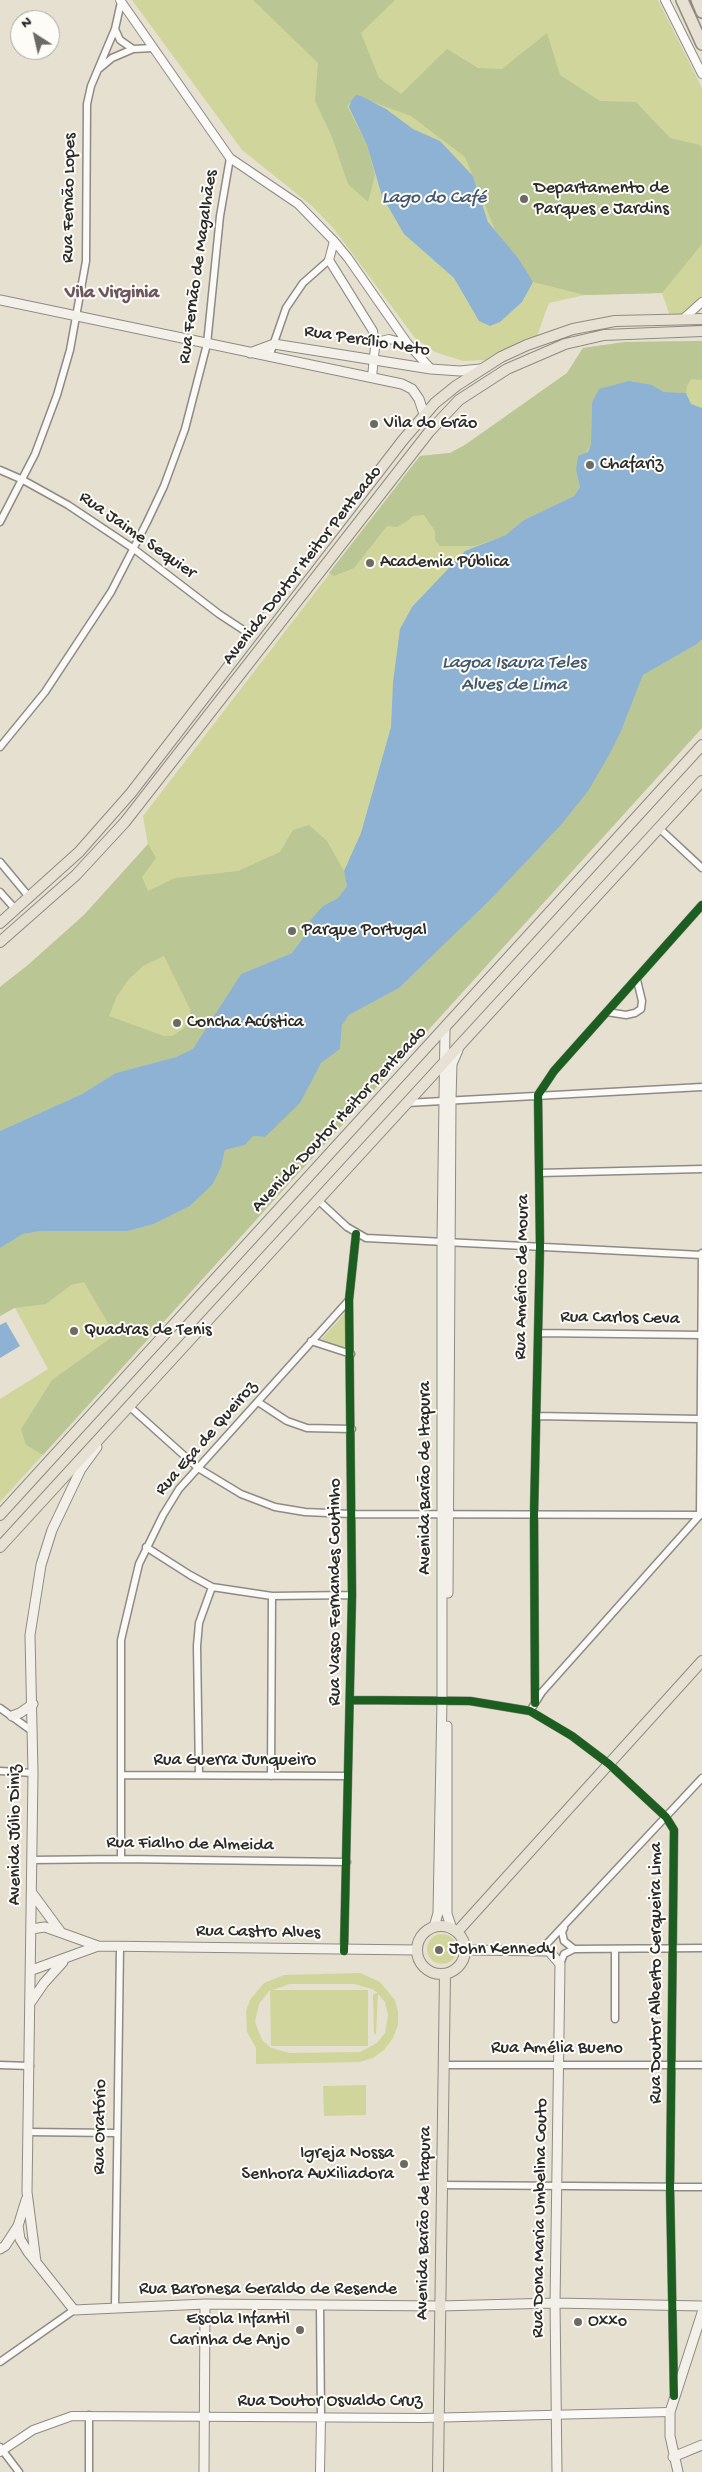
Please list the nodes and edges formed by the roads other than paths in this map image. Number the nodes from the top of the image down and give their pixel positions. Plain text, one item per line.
1 (665, 0) edge
2 (682, 0) edge
3 (696, 0) edge
4 (121, 1) edge
5 (702, 12) edge
6 (115, 29) junction
7 (702, 44) edge
8 (153, 48) junction
9 (133, 49) junction
10 (98, 70) junction
11 (702, 74) edge
12 (230, 158) junction
13 (334, 241) junction
14 (329, 260) junction
15 (0, 300) edge
16 (702, 302) edge
17 (75, 315) junction
18 (702, 319) edge
19 (682, 320) junction
20 (702, 331) edge
21 (207, 344) junction
22 (274, 344) junction
23 (408, 344) junction
24 (527, 345) junction
25 (375, 347) junction
26 (250, 353) junction
27 (269, 357) junction
28 (531, 357) junction
29 (374, 361) junction
30 (430, 369) junction
31 (480, 369) junction
32 (372, 377) junction
33 (424, 414) junction
34 (0, 470) edge
35 (23, 480) junction
36 (351, 507) junction
37 (364, 515) junction
38 (0, 522) edge
39 (134, 549) junction
40 (251, 635) junction
41 (702, 745) edge
42 (0, 747) edge
43 (702, 781) edge
44 (659, 828) junction
45 (0, 862) edge
46 (702, 868) edge
47 (0, 892) edge
48 (30, 898) junction
49 (700, 908) edge
50 (16, 910) junction
51 (0, 924) edge
52 (0, 942) edge
53 (637, 980) junction
54 (607, 1012) junction
55 (446, 1028) junction
56 (466, 1039) junction
57 (446, 1060) junction
58 (702, 1087) edge
59 (538, 1095) junction
60 (448, 1100) junction
61 (406, 1103) junction
62 (702, 1169) edge
63 (539, 1173) junction
64 (319, 1201) junction
65 (356, 1234) junction
66 (446, 1241) junction
67 (540, 1246) junction
68 (702, 1255) edge
69 (349, 1300) junction
70 (538, 1333) junction
71 (701, 1335) edge
72 (311, 1341) junction
73 (351, 1354) junction
74 (258, 1402) junction
75 (130, 1407) junction
76 (536, 1416) junction
77 (700, 1419) junction
78 (112, 1426) junction
79 (352, 1429) junction
80 (198, 1468) junction
81 (49, 1493) junction
82 (61, 1507) junction
83 (445, 1513) junction
84 (351, 1514) junction
85 (534, 1514) junction
86 (701, 1515) edge
87 (0, 1516) edge
88 (0, 1547) edge
89 (146, 1547) junction
90 (212, 1587) junction
91 (352, 1595) junction
92 (272, 1596) junction
93 (702, 1661) edge
94 (350, 1700) junction
95 (444, 1700) junction
96 (33, 1704) junction
97 (535, 1704) junction
98 (0, 1708) edge
99 (530, 1711) junction
100 (12, 1716) junction
101 (32, 1731) junction
102 (609, 1764) junction
103 (0, 1771) edge
104 (33, 1773) junction
105 (121, 1775) junction
106 (199, 1775) junction
107 (271, 1776) junction
108 (348, 1776) junction
109 (702, 1778) edge
110 (666, 1817) junction
111 (121, 1859) junction
112 (32, 1860) junction
113 (347, 1862) junction
114 (32, 1893) junction
115 (434, 1927) junction
116 (564, 1927) junction
117 (31, 1929) junction
118 (455, 1931) junction
119 (61, 1933) junction
120 (98, 1946) junction
121 (120, 1947) junction
122 (673, 1948) junction
123 (702, 1948) edge
124 (574, 1949) junction
125 (615, 1949) junction
126 (417, 1950) junction
127 (465, 1950) junction
128 (344, 1951) junction
129 (540, 1951) junction
130 (71, 1955) junction
131 (560, 1964) junction
132 (32, 1970) junction
133 (445, 1974) junction
134 (31, 2003) junction
135 (615, 2019) dead end
136 (560, 2063) junction
137 (443, 2064) junction
138 (0, 2065) edge
139 (672, 2065) junction
140 (702, 2065) edge
141 (30, 2066) junction
142 (28, 2132) junction
143 (115, 2133) junction
144 (441, 2185) junction
145 (558, 2185) junction
146 (670, 2187) junction
147 (702, 2187) edge
148 (27, 2192) junction
149 (18, 2226) junction
150 (3, 2247) edge
151 (28, 2252) junction
152 (36, 2262) junction
153 (555, 2303) junction
154 (205, 2304) junction
155 (671, 2304) junction
156 (320, 2305) junction
157 (440, 2306) junction
158 (702, 2306) edge
159 (115, 2307) junction
160 (74, 2310) junction
161 (702, 2313) edge
162 (700, 2325) edge
163 (0, 2362) edge
164 (674, 2396) junction
165 (670, 2412) junction
166 (89, 2415) junction
167 (557, 2416) junction
168 (203, 2417) junction
169 (321, 2418) junction
170 (439, 2418) junction
171 (702, 2445) edge
172 (1, 2450) edge
173 (673, 2457) junction
174 (19, 2472) edge
175 (88, 2472) edge
176 (204, 2472) edge
177 (320, 2472) edge
178 (438, 2472) edge
179 (557, 2472) edge
180 (678, 2472) edge

1 - 11 street
2 - 7 highway
3 - 5 highway
4 - 6 street, Rua Fernão Lopes
4 - 8 street
6 - 9 street
6 - 10 street, Rua Fernão Lopes
8 - 9 street
8 - 12 street
9 - 10 street
10 - 17 street, Rua Fernão Lopes
12 - 13 street
12 - 21 street, Rua Fernão de Magalhães
13 - 14 street
13 - 23 street
14 - 22 street
14 - 25 street
15 - 17 main road, Rua Percílio Neto
16 - 19 street
17 - 21 main road, Rua Percílio Neto
17 - 35 street, Rua Fernão Lopes
18 - 19 main road, Avenida Doutor Heitor Penteado
19 - 24 main road, Avenida Doutor Heitor Penteado
20 - 28 main road, Avenida Doutor Heitor Penteado
21 - 26 main road, Rua Percílio Neto
21 - 39 street, Rua Fernão de Magalhães
22 - 26 main road
22 - 27 street
22 - 29 main road, Rua Percílio Neto
23 - 25 street
23 - 30 street
24 - 28 main road
24 - 31 main road, Avenida Doutor Heitor Penteado
25 - 29 street
26 - 27 main road, Rua Percílio Neto
27 - 32 main road, Rua Percílio Neto
28 - 37 main road, Avenida Doutor Heitor Penteado
29 - 30 main road, Rua Percílio Neto
29 - 32 street
30 - 31 main road, Rua Percílio Neto
31 - 33 main road, Avenida Doutor Heitor Penteado
32 - 33 main road, Rua Percílio Neto
33 - 36 main road, Avenida Doutor Heitor Penteado
34 - 35 street, Rua Jaime Sequier
35 - 38 street, Rua Fernão Lopes
35 - 39 street, Rua Jaime Sequier
36 - 37 main road
36 - 40 main road, Avenida Doutor Heitor Penteado
37 - 52 main road, Avenida Doutor Heitor Penteado
39 - 40 street, Rua Jaime Sequier
39 - 42 street, Rua Fernão de Magalhães
40 - 48 main road, Avenida Doutor Heitor Penteado
41 - 55 main road, Avenida Doutor Heitor Penteado
43 - 44 main road, Avenida Doutor Heitor Penteado
44 - 46 street
44 - 56 main road, Avenida Doutor Heitor Penteado
45 - 48 street
47 - 50 street
48 - 50 main road, Avenida Doutor Heitor Penteado
49 - 53 street
50 - 51 main road, Avenida Doutor Heitor Penteado
53 - 54 street
53 - 54 street
54 - 59 street
55 - 57 main road, Avenida Barão de Itapura
55 - 87 main road, Avenida Doutor Heitor Penteado
56 - 57 main road, Avenida Doutor Heitor Penteado
56 - 60 main road, Avenida Barão de Itapura
57 - 60 main road, Avenida Barão de Itapura
57 - 61 main road, Avenida Doutor Heitor Penteado
58 - 59 street
59 - 60 street
59 - 63 street, Rua Américo de Moura
60 - 61 street
60 - 66 main road, Avenida Barão de Itapura
61 - 64 main road, Avenida Doutor Heitor Penteado
62 - 63 street
63 - 67 street, Rua Américo de Moura
64 - 65 street
64 - 75 main road, Avenida Doutor Heitor Penteado
65 - 66 street
65 - 69 street, Rua Vasco Fernandes Coutinho
66 - 67 street
66 - 83 main road, Avenida Barão de Itapura
67 - 68 street
67 - 70 street, Rua Américo de Moura
68 - 71 street
69 - 72 street, Rua Eça de Queiroz
69 - 73 street, Rua Vasco Fernandes Coutinho
70 - 71 street, Rua Carlos Ceva
70 - 76 street, Rua Américo de Moura
71 - 77 street
72 - 73 street
72 - 74 street, Rua Eça de Queiroz
73 - 79 street, Rua Vasco Fernandes Coutinho
74 - 79 street
74 - 80 street, Rua Eça de Queiroz
75 - 78 main road, Avenida Doutor Heitor Penteado
75 - 80 street
76 - 77 street
76 - 85 street, Rua Américo de Moura
77 - 86 street
78 - 81 main road, Avenida Doutor Heitor Penteado
78 - 82 main road, Avenida Júlio Diniz
79 - 84 street, Rua Vasco Fernandes Coutinho
80 - 84 street
80 - 89 street, Rua Eça de Queiroz
81 - 82 main road
81 - 88 main road, Avenida Doutor Heitor Penteado
82 - 96 main road, Avenida Júlio Diniz
83 - 84 street
83 - 85 street
83 - 95 main road, Avenida Barão de Itapura
84 - 91 street, Rua Vasco Fernandes Coutinho
85 - 86 street
85 - 97 street, Rua Américo de Moura
86 - 97 street
89 - 90 street
89 - 105 street, Rua Eça de Queiroz
90 - 92 street
90 - 106 street
91 - 92 street
91 - 94 street, Rua Vasco Fernandes Coutinho
92 - 107 street
93 - 102 main road
94 - 95 street, Rua Doutor Alberto Cerqueira Lima
94 - 108 street, Rua Vasco Fernandes Coutinho
95 - 99 street, Rua Doutor Alberto Cerqueira Lima
95 - 115 main road, Avenida Barão de Itapura
95 - 118 main road, Avenida Barão de Itapura
96 - 100 main road
96 - 101 main road, Avenida Júlio Diniz
97 - 99 street
98 - 100 street
99 - 102 street, Rua Doutor Alberto Cerqueira Lima
100 - 101 street
101 - 104 main road, Avenida Júlio Diniz
102 - 110 street, Rua Doutor Alberto Cerqueira Lima
102 - 118 main road
103 - 104 street
104 - 112 main road, Avenida Júlio Diniz
105 - 106 street, Rua Guerra Junqueiro
105 - 111 street, Rua Eça de Queiroz
106 - 107 street, Rua Guerra Junqueiro
107 - 108 street, Rua Guerra Junqueiro
108 - 113 street, Rua Vasco Fernandes Coutinho
109 - 110 street
110 - 116 street
110 - 122 street, Rua Doutor Alberto Cerqueira Lima
111 - 112 street, Rua Fialho de Almeida
111 - 113 street, Rua Fialho de Almeida
112 - 114 main road, Avenida Júlio Diniz
113 - 128 street, Rua Vasco Fernandes Coutinho
114 - 117 main road, Avenida Júlio Diniz
114 - 119 main road
115 - 118 main road
115 - 126 main road
116 - 124 street
116 - 129 street
117 - 119 main road, Rua Castro Alves
117 - 132 main road, Avenida Júlio Diniz
118 - 127 main road, Avenida Barão de Itapura
119 - 120 main road, Rua Castro Alves
120 - 121 main road, Rua Castro Alves
120 - 130 main road, Rua Castro Alves
121 - 128 main road, Rua Castro Alves
121 - 143 street, Rua Oratório
122 - 123 street
122 - 125 street
122 - 139 street, Rua Doutor Alberto Cerqueira Lima
124 - 125 street
124 - 131 street
125 - 135 street
126 - 128 main road, Rua Castro Alves
126 - 133 main road
127 - 129 main road
127 - 133 main road
129 - 131 main road
130 - 132 main road, Rua Castro Alves
130 - 134 main road
131 - 136 main road, Rua Dona Maria Umbelina Couto
132 - 134 main road, Avenida Júlio Diniz
133 - 137 main road, Avenida Barão de Itapura
134 - 141 main road, Avenida Júlio Diniz
136 - 137 street, Rua Amélia Bueno
136 - 139 street, Rua Amélia Bueno
136 - 145 main road, Rua Dona Maria Umbelina Couto
137 - 144 main road, Avenida Barão de Itapura
138 - 141 street
139 - 140 street, Rua Amélia Bueno
139 - 146 street, Rua Doutor Alberto Cerqueira Lima
141 - 142 main road, Avenida Júlio Diniz
142 - 143 street
142 - 148 main road, Avenida Júlio Diniz
143 - 159 street, Rua Oratório
144 - 145 street
144 - 157 main road, Avenida Barão de Itapura
145 - 146 street
145 - 153 main road, Rua Dona Maria Umbelina Couto
146 - 147 street
146 - 155 street, Rua Doutor Alberto Cerqueira Lima
148 - 149 main road
148 - 152 main road, Avenida Júlio Diniz
149 - 150 main road
149 - 151 main road
150 - 151 main road
151 - 152 main road
152 - 160 main road
153 - 155 main road, Rua Baronesa Geraldo de Resende
153 - 157 main road, Rua Baronesa Geraldo de Resende
153 - 167 main road, Rua Dona Maria Umbelina Couto
154 - 156 main road, Rua Baronesa Geraldo de Resende
154 - 159 main road, Rua Baronesa Geraldo de Resende
154 - 168 main road
155 - 158 main road, Rua Baronesa Geraldo de Resende
155 - 164 street, Rua Doutor Alberto Cerqueira Lima
156 - 157 main road, Rua Baronesa Geraldo de Resende
156 - 169 street
157 - 170 main road, Avenida Barão de Itapura
159 - 160 main road, Rua Baronesa Geraldo de Resende
160 - 163 street
161 - 162 main road
162 - 164 main road
164 - 165 main road
165 - 167 street, Rua Doutor Osvaldo Cruz
165 - 173 main road
166 - 168 street, Rua Doutor Osvaldo Cruz
166 - 172 street, Rua Doutor Osvaldo Cruz
166 - 175 street
167 - 170 street, Rua Doutor Osvaldo Cruz
167 - 179 main road, Rua Dona Maria Umbelina Couto
168 - 169 street, Rua Doutor Osvaldo Cruz
168 - 176 main road
169 - 170 street, Rua Doutor Osvaldo Cruz
169 - 177 street
170 - 178 main road, Avenida Barão de Itapura
171 - 173 main road
172 - 174 street
173 - 180 main road

